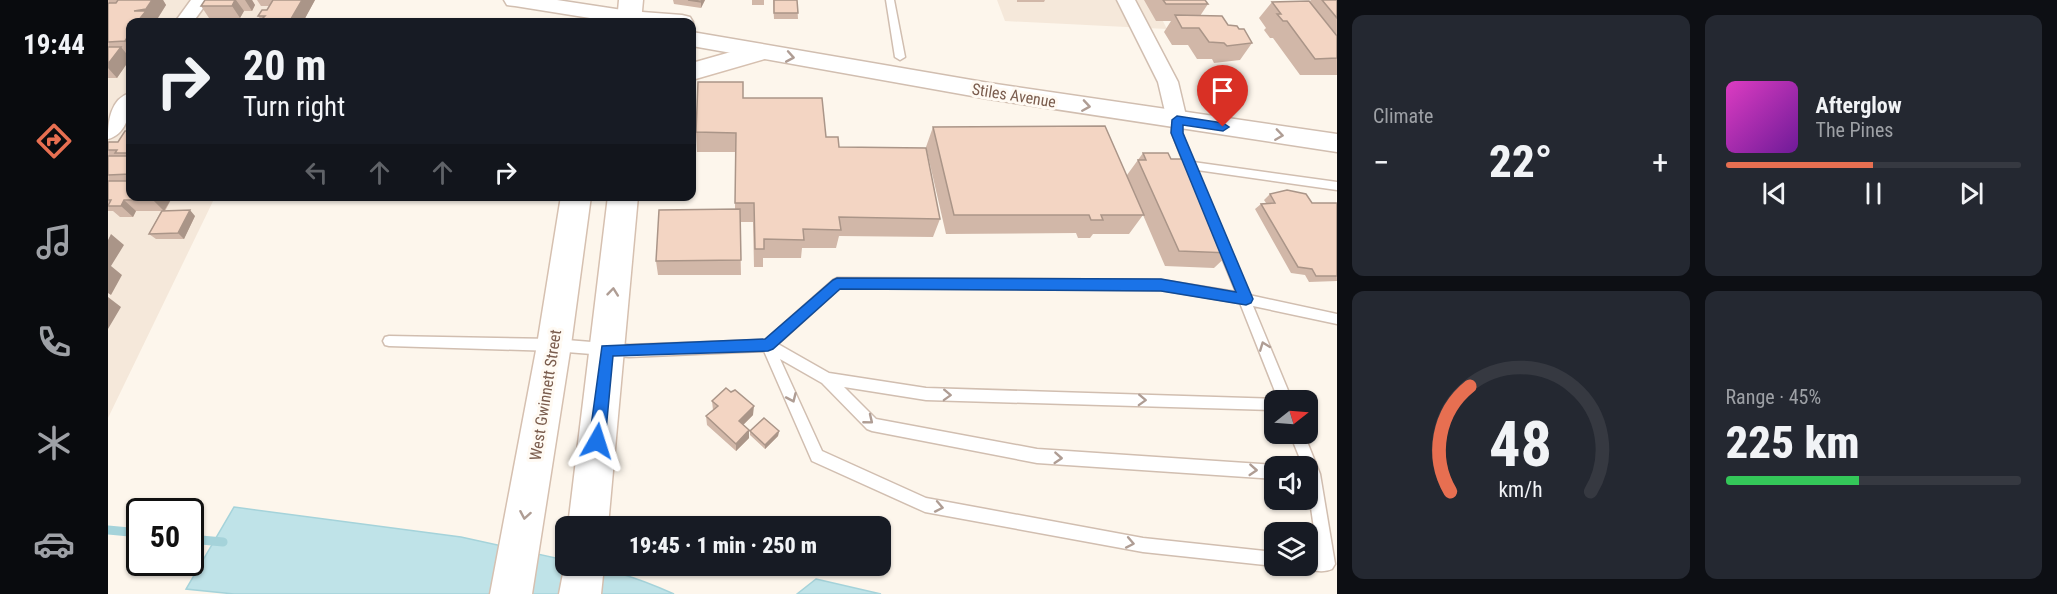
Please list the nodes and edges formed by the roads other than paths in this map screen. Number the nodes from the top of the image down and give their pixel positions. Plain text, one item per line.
1 (200, 0) edge
2 (515, 0) edge
3 (890, 0) edge
4 (1126, 0) edge
5 (631, 17) edge
6 (187, 18) edge
7 (696, 25) edge
8 (696, 40) edge
9 (759, 52) junction
10 (900, 57) junction
11 (696, 70) edge
12 (126, 106) edge
13 (1176, 110) junction
14 (1337, 123) edge
15 (108, 132) edge
16 (1337, 143) edge
17 (1188, 165) junction
18 (1197, 186) edge
19 (1337, 186) edge
20 (575, 201) edge
21 (623, 201) edge
22 (1215, 227) edge
23 (1246, 299) junction
24 (1337, 319) edge
25 (389, 341) dead end
26 (554, 345) junction
27 (768, 345) junction
28 (618, 351) junction
29 (827, 379) junction
30 (1281, 390) edge
31 (1264, 404) edge
32 (1264, 470) edge
33 (1317, 510) edge
34 (589, 516) edge
35 (1264, 558) edge
36 (1318, 563) edge
37 (582, 576) edge
38 (512, 594) edge
39 (580, 594) edge

1 - 6 street
2 - 5 street
3 - 10 lane
4 - 13 street
7 - 10 street, Stiles Avenue
8 - 9 street, Stiles Avenue
9 - 11 main road
9 -> 13 street, Stiles Avenue
10 - 13 street, Stiles Avenue
12 - 15 street
13 - 14 street, Stiles Avenue
13 -> 16 street, Stiles Avenue
13 - 17 lane
17 - 18 lane
17 - 19 lane
20 - 26 main road, West Gwinnett Street
28 -> 21 main road
22 - 23 lane
23 - 24 lane
23 - 27 lane
30 -> 23 lane
25 - 26 lane
26 - 28 lane
26 -> 38 main road, West Gwinnett Street
27 - 28 lane
27 - 29 lane
27 -> 35 lane
28 - 34 main road
29 -> 31 lane
29 -> 32 lane
33 - 36 lane
37 - 39 main road

